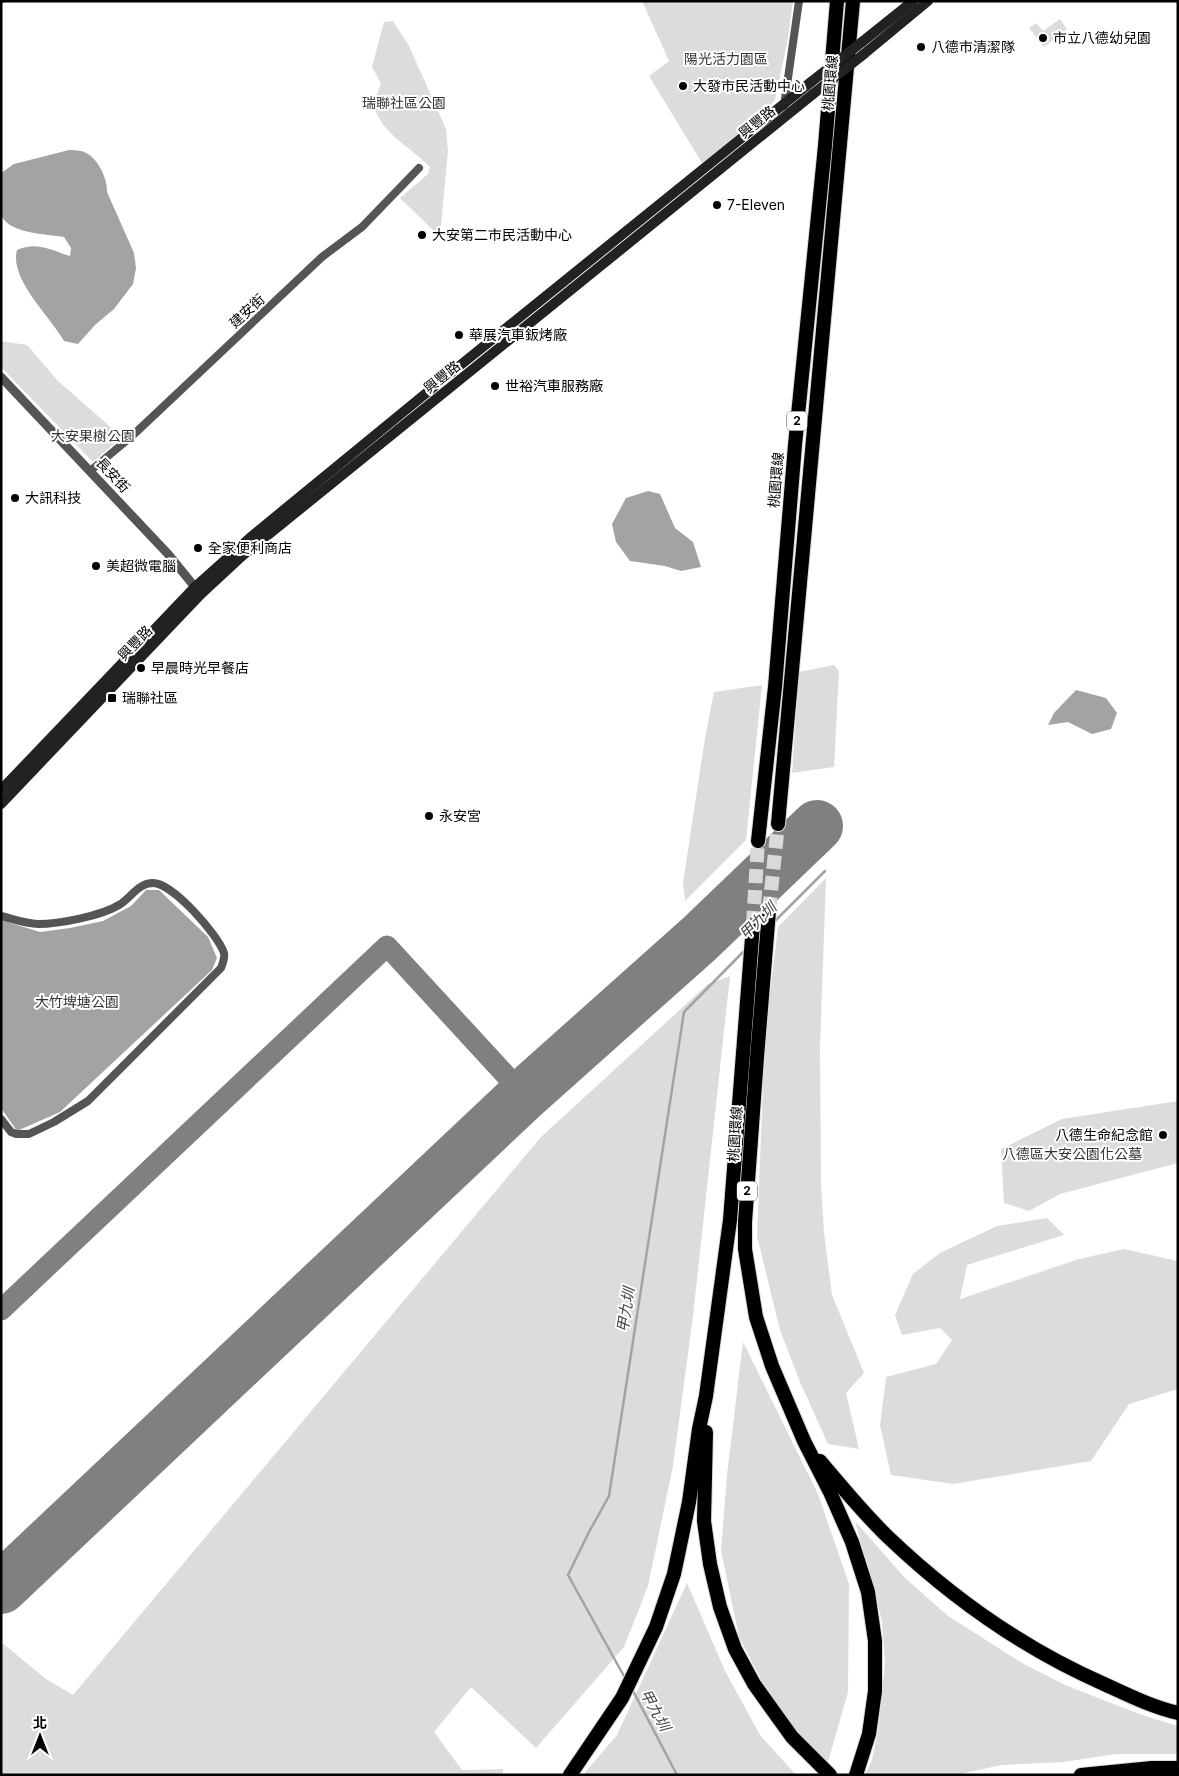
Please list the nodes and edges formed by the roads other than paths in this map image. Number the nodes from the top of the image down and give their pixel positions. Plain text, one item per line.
1 (799, 1) edge
2 (837, 1) edge
3 (853, 1) edge
4 (913, 1) edge
5 (928, 1) edge
6 (784, 104) junction
7 (782, 119) junction
8 (419, 168) dead end
9 (1, 377) edge
10 (90, 471) junction
11 (198, 590) junction
12 (1, 790) edge
13 (1, 804) edge
14 (778, 824) tunnel mouth
15 (758, 842) tunnel mouth
16 (1, 916) edge
17 (768, 922) tunnel mouth
18 (753, 925) tunnel mouth
19 (1, 1119) edge
20 (706, 1396) junction
21 (804, 1441) junction
22 (1178, 1713) edge
23 (1178, 1768) edge
24 (570, 1775) edge
25 (830, 1775) edge
26 (856, 1775) edge
27 (1081, 1775) edge

1 - 6 street
2 - 15 highway, 桃園環線 / 2
3 - 14 highway, 桃園環線 / 2
4 - 6 main road, 興豐路, bridge
5 - 7 main road, 興豐路, bridge
6 - 7 street
6 - 11 main road, 興豐路
7 - 11 main road, 興豐路
8 - 10 street, 建安街
9 - 10 street, 長安街
10 - 11 street, 長安街
11 - 12 main road, 興豐路
11 - 13 main road, 興豐路
16 - 19 street
17 - 21 highway, 桃園環線 / 2
18 - 20 highway, 桃園環線 / 2
20 - 24 highway
20 - 25 highway
21 - 22 highway
21 - 26 highway
23 - 27 highway

